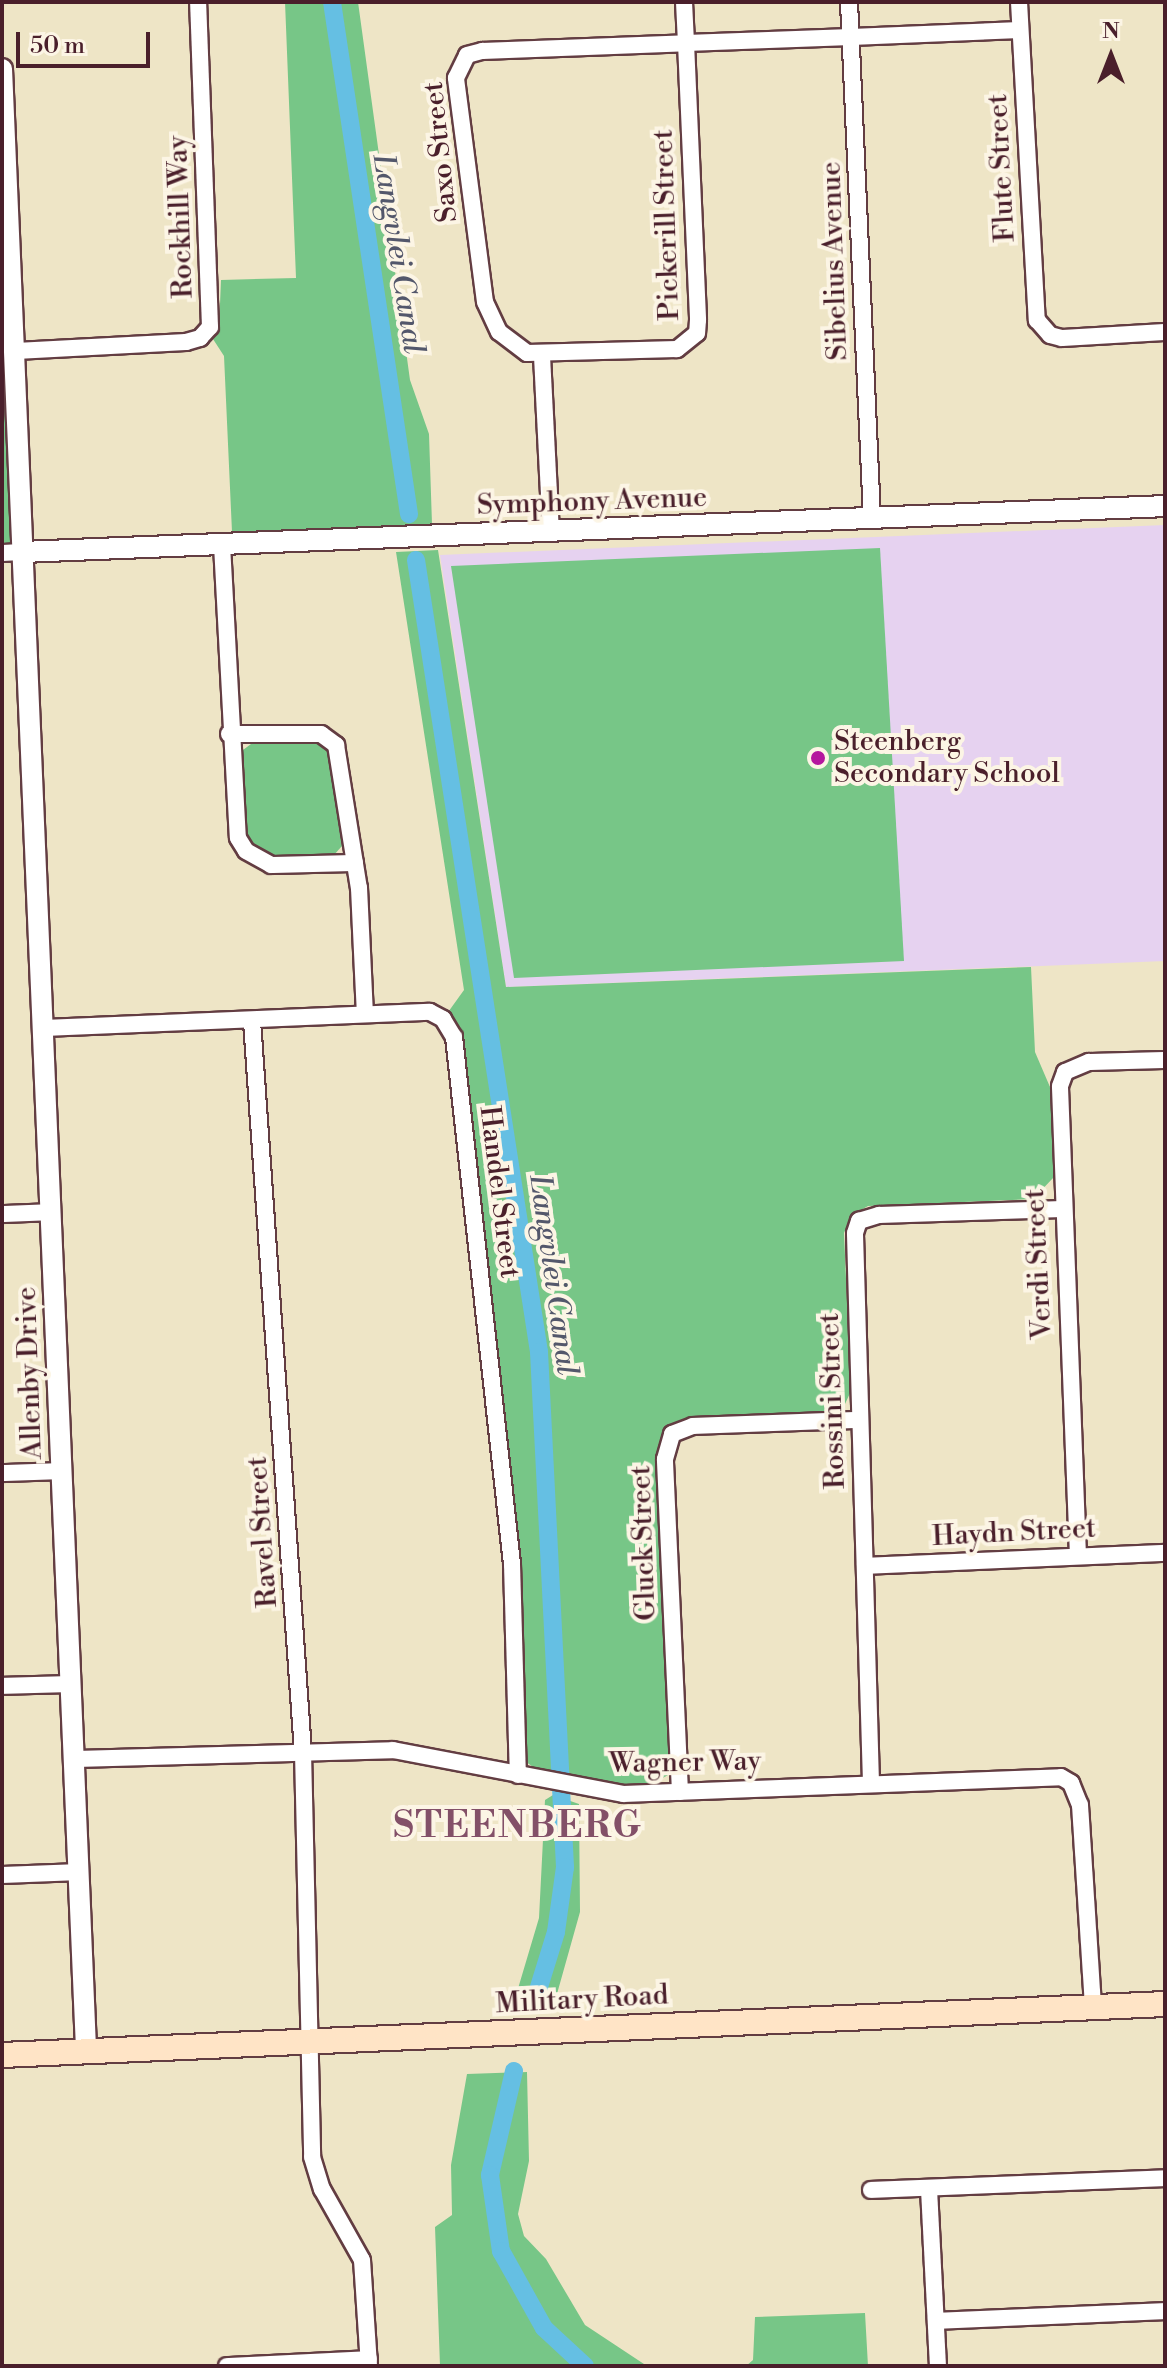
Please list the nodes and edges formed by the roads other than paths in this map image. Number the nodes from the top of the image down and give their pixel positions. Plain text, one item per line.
1 (198, 2) edge
2 (684, 2) edge
3 (849, 2) edge
4 (1019, 2) edge
5 (1020, 30) junction
6 (851, 37) junction
7 (686, 43) junction
8 (2, 69) edge
9 (3, 130) edge
10 (1165, 332) edge
11 (16, 351) junction
12 (542, 356) junction
13 (1165, 506) edge
14 (872, 518) junction
15 (551, 532) junction
16 (222, 545) junction
17 (12, 553) edge
18 (229, 734) junction
19 (355, 863) junction
20 (365, 1013) junction
21 (252, 1021) junction
22 (44, 1028) junction
23 (1165, 1060) edge
24 (1062, 1209) junction
25 (52, 1212) junction
26 (2, 1214) edge
27 (860, 1420) junction
28 (62, 1471) junction
29 (2, 1473) edge
30 (1165, 1553) edge
31 (1078, 1556) junction
32 (865, 1566) junction
33 (72, 1684) junction
34 (2, 1686) edge
35 (303, 1752) junction
36 (75, 1759) junction
37 (518, 1775) junction
38 (871, 1783) junction
39 (680, 1792) junction
40 (80, 1872) junction
41 (2, 1875) edge
42 (1165, 2004) edge
43 (1093, 2008) junction
44 (309, 2041) junction
45 (86, 2051) junction
46 (2, 2055) edge
47 (1165, 2178) edge
48 (929, 2189) junction
49 (871, 2190) dead end
50 (1165, 2311) edge
51 (936, 2321) junction
52 (369, 2363) edge
53 (227, 2366) edge
54 (938, 2366) edge

1 - 11 street, Rockhill Way
2 - 7 street, Pickerill Street
3 - 6 street, Sibelius Avenue
4 - 5 street, Flute Street
5 - 6 street, Saxo Street
5 - 10 street, Flute Street
6 - 7 street, Saxo Street
6 - 14 street, Sibelius Avenue
7 - 12 street, Pickerill Street
7 - 12 street, Saxo Street
8 - 9 street, Allenby Drive
9 - 11 street, Allenby Drive
11 - 17 street, Allenby Drive
12 - 15 street
13 - 14 street, Symphony Avenue
14 - 15 street, Symphony Avenue
15 - 16 street, Symphony Avenue
16 - 17 street, Symphony Avenue
16 - 18 street
17 - 22 street, Allenby Drive
18 - 19 street
18 - 19 street
19 - 20 street
20 - 21 street, Handel Street
20 - 37 street, Handel Street
21 - 22 street, Handel Street
21 - 35 street, Ravel Street
22 - 25 street, Allenby Drive
23 - 24 street, Verdi Street
24 - 27 street, Rossini Street
24 - 31 street, Verdi Street
25 - 26 street
25 - 28 street, Allenby Drive
27 - 32 street, Rossini Street
27 - 39 street, Gluck Street
28 - 29 street
28 - 33 street, Allenby Drive
30 - 31 street, Haydn Street
31 - 32 street, Haydn Street
32 - 38 street, Rossini Street
33 - 34 street
33 - 36 street, Allenby Drive
35 - 36 street, Wagner Way
35 - 37 street, Wagner Way
35 - 44 street, Ravel Street
36 - 40 street, Allenby Drive
37 - 39 street, Wagner Way
38 - 39 street, Wagner Way
38 - 43 street, Wagner Way
40 - 41 street
40 - 45 street, Allenby Drive
42 - 43 main road, Military Road
43 - 44 main road, Military Road
44 - 45 main road, Military Road
44 - 52 street, Ravel Street
45 - 46 main road, Military Road
47 - 48 street
48 - 49 street
48 - 51 street
50 - 51 street
51 - 54 street
52 - 53 street

